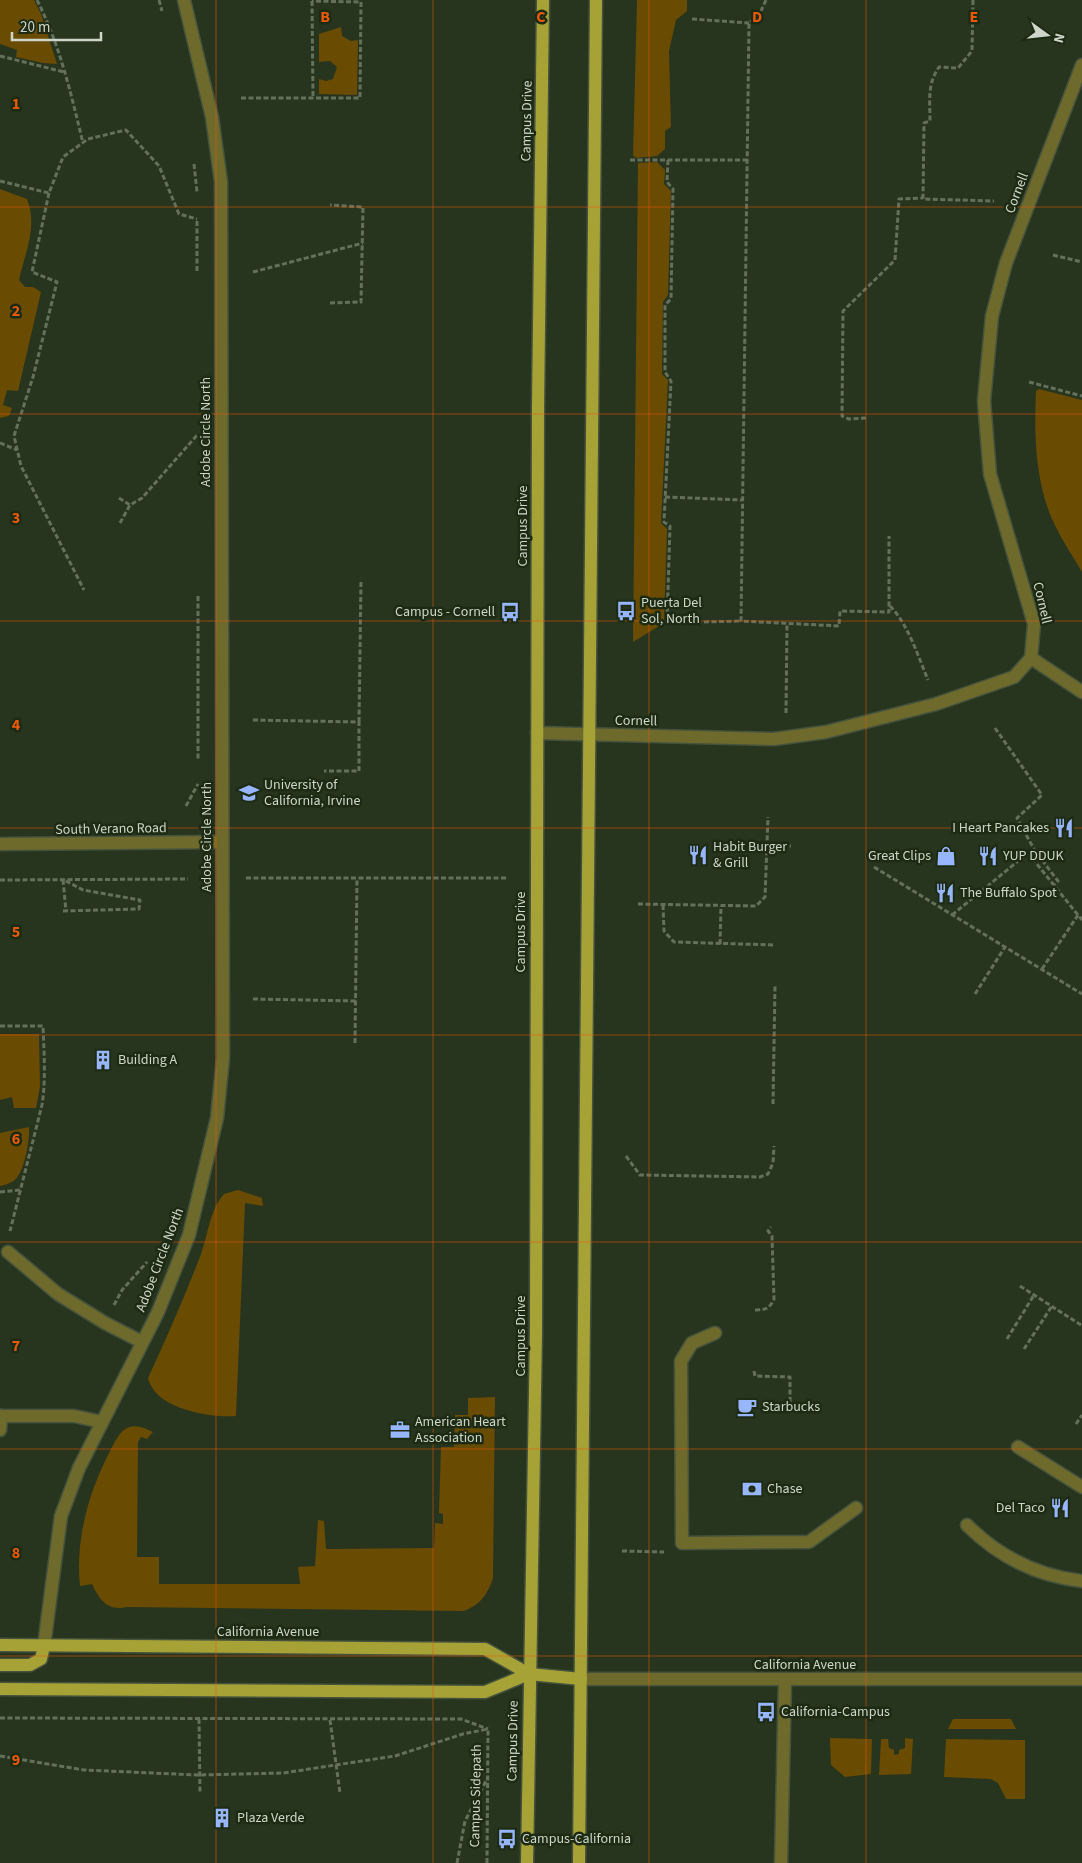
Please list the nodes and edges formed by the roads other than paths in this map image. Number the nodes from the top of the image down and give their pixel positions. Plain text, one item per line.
1 (184, 0) edge
2 (543, 0) edge
3 (596, 0) edge
4 (1082, 65) edge
5 (1031, 658) junction
6 (1082, 692) edge
7 (537, 733) junction
8 (594, 734) junction
9 (222, 842) junction
10 (0, 844) edge
11 (8, 1252) road end
12 (715, 1333) dead end
13 (142, 1342) junction
14 (1, 1416) edge
15 (102, 1422) junction
16 (0, 1430) edge
17 (1018, 1447) dead end
18 (1082, 1487) edge
19 (856, 1508) dead end
20 (967, 1525) dead end
21 (1082, 1581) edge
22 (0, 1645) edge
23 (44, 1646) junction
24 (0, 1665) edge
25 (529, 1674) junction
26 (581, 1679) junction
27 (1082, 1679) edge
28 (786, 1680) junction
29 (0, 1689) edge
30 (527, 1863) edge
31 (579, 1863) edge
32 (781, 1863) edge

1 - 9 street, Adobe Circle North
2 - 7 main road, Campus Drive
3 - 8 main road
4 - 5 street, Cornell
5 - 6 street
5 - 8 street, Cornell
7 - 8 street, Cornell
7 - 25 main road, Campus Drive
8 - 26 main road
9 - 10 street, South Verano Road
9 - 13 street, Adobe Circle North
11 - 13 street
12 - 19 street
13 - 15 street, Adobe Circle North
14 - 15 street
14 - 16 street
15 - 23 street, Adobe Circle North
17 - 18 street
20 - 21 street
22 - 23 main road, California Avenue
23 - 24 main road
23 - 25 main road, California Avenue
25 - 26 main road, California Avenue
25 - 29 main road, California Avenue
25 - 30 main road, Campus Drive
26 - 28 street, California Avenue
26 - 31 main road
27 - 28 street, California Avenue
28 - 32 street

